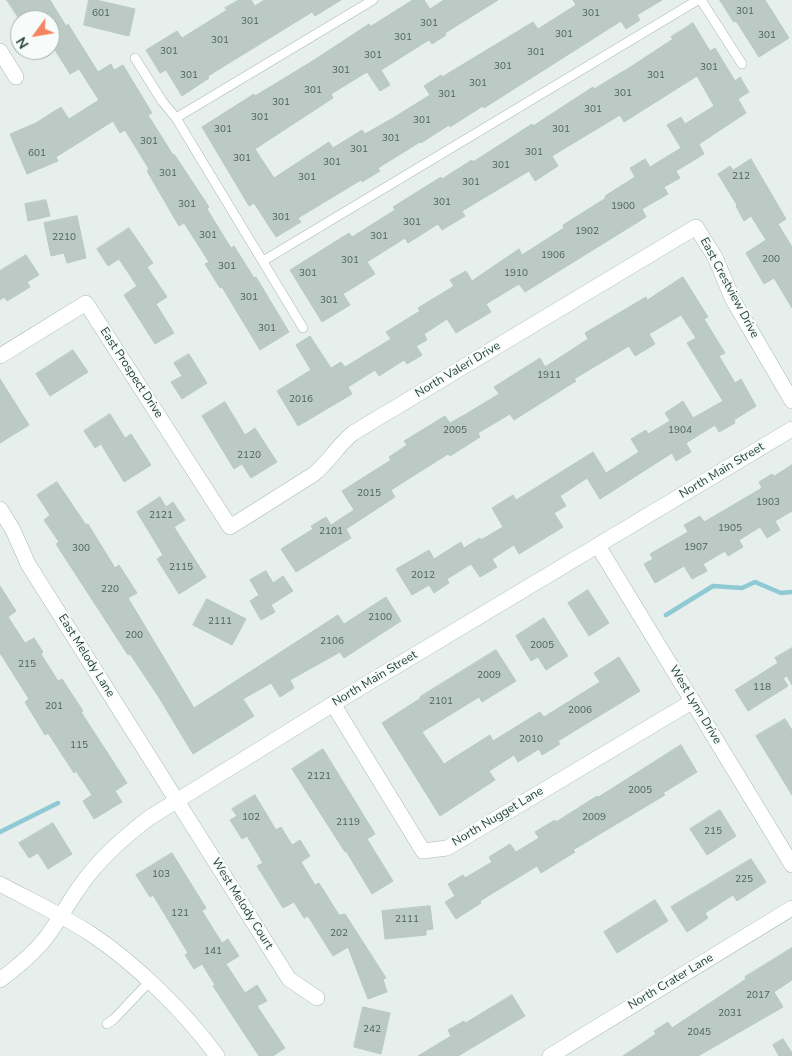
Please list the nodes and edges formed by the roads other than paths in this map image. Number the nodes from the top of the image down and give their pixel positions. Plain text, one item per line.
1 (373, 0) edge
2 (700, 0) edge
3 (0, 51) edge
4 (135, 58) dead end
5 (742, 64) dead end
6 (16, 77) dead end
7 (176, 118) junction
8 (696, 227) joint
9 (263, 261) junction
10 (303, 328) dead end
11 (0, 356) edge
12 (792, 401) edge
13 (792, 429) edge
14 (0, 509) edge
15 (230, 527) joint
16 (598, 546) junction
17 (692, 701) junction
18 (333, 704) junction
19 (177, 800) junction
20 (792, 865) edge
21 (0, 884) edge
22 (792, 908) edge
23 (61, 916) junction
24 (0, 980) edge
25 (149, 982) junction
26 (318, 998) dead end
27 (107, 1024) dead end
28 (217, 1056) edge
29 (550, 1056) edge

1 - 7 lane
2 - 5 lane
2 - 9 lane
3 - 6 street
4 - 7 lane
7 - 9 lane
8 - 12 street, East Crestview Drive
8 - 15 street, North Valeri Drive
9 - 10 lane
11 - 15 street, East Prospect Drive
13 - 16 street, North Main Street
14 - 19 street, East Melody Lane
16 - 17 street, West Lynn Drive
16 - 18 street, North Main Street
17 - 18 street, North Nugget Lane
17 - 20 street, West Lynn Drive
18 - 19 street, North Main Street
19 - 23 street, North Main Street
19 - 26 street, West Melody Court
21 - 23 street
22 - 29 street, North Crater Lane
23 - 24 street, North Main Street
23 - 25 street
25 - 27 lane
25 - 28 street

